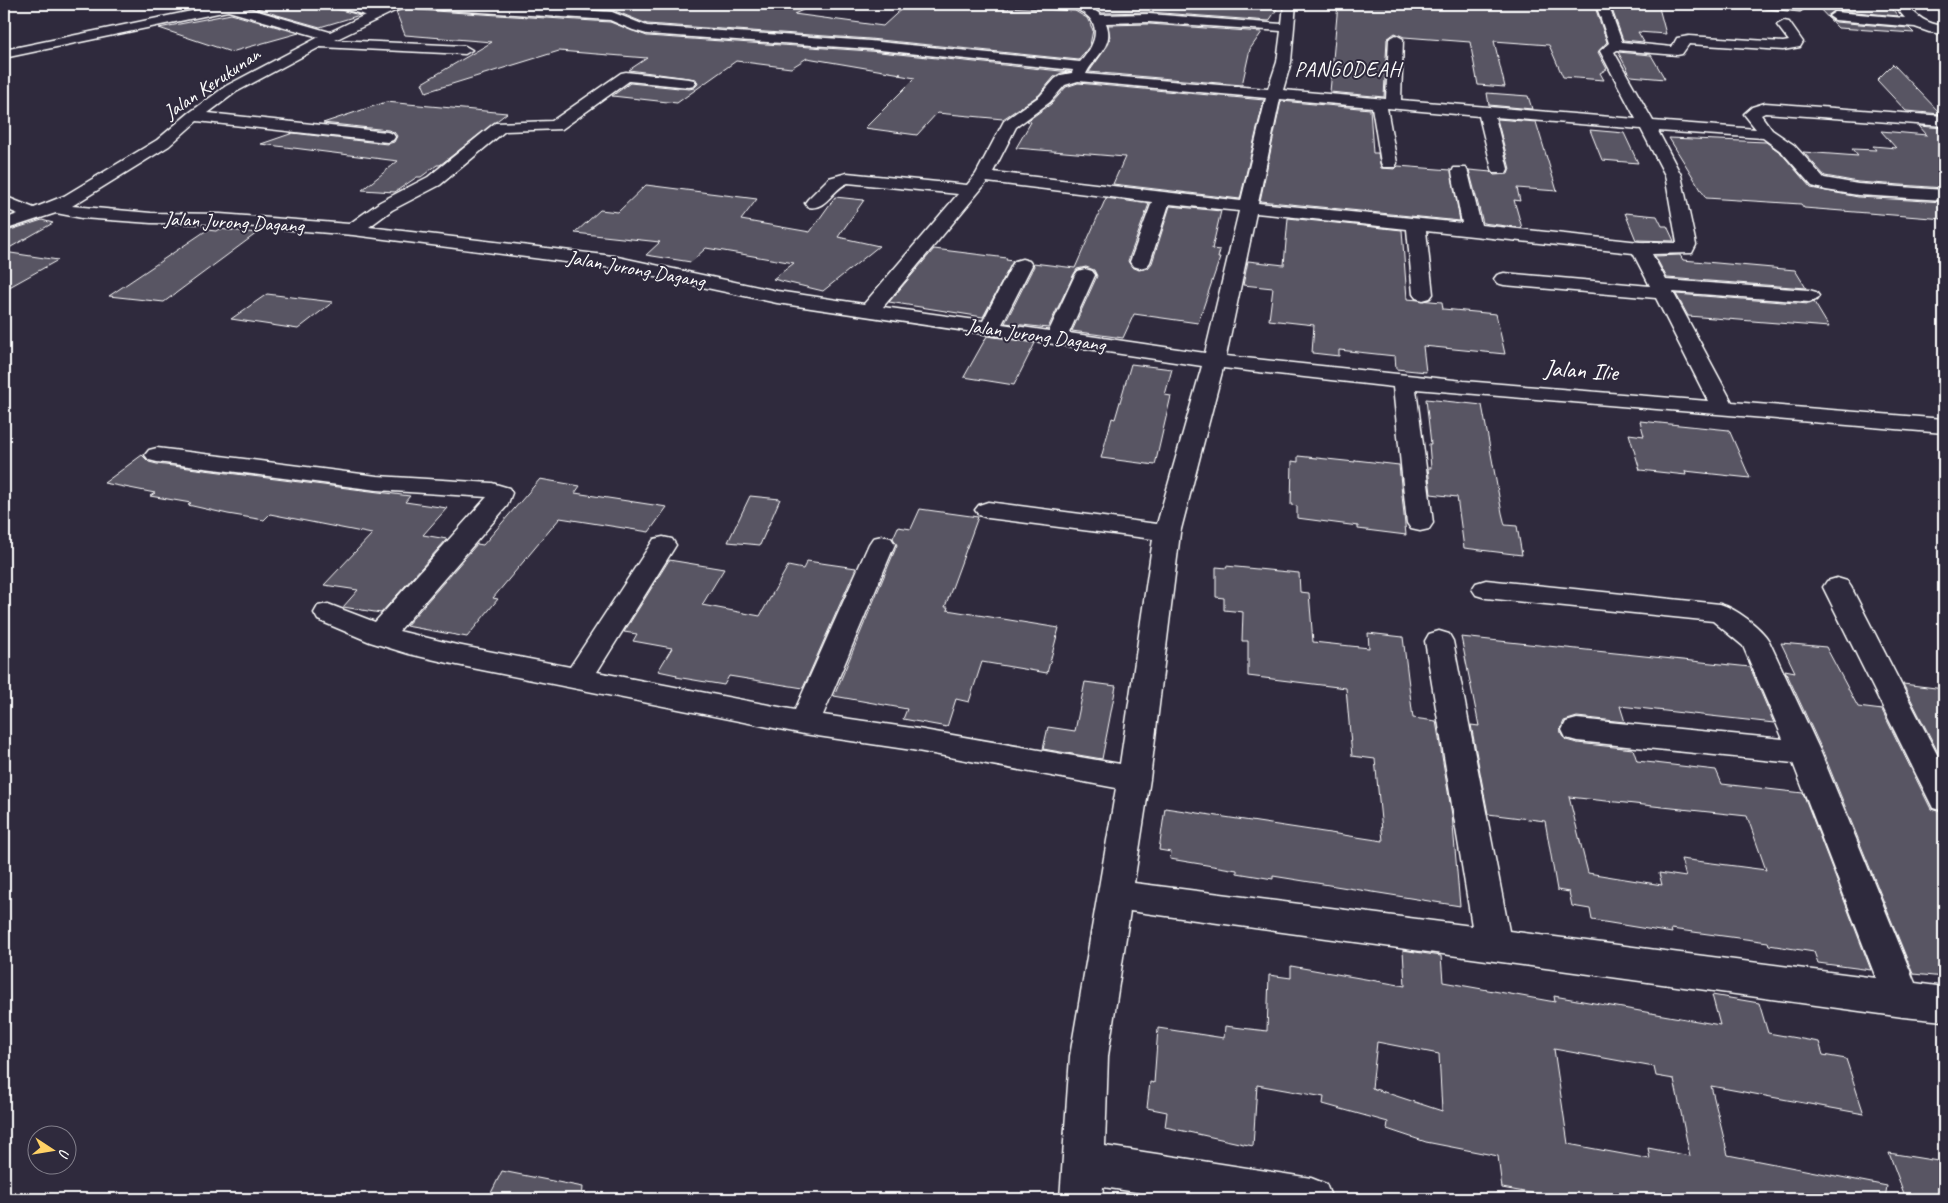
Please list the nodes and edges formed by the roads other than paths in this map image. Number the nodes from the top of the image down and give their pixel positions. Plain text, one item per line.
1 (341, 4) edge
2 (399, 4) edge
3 (418, 4) edge
4 (1074, 4) edge
5 (1602, 4) edge
6 (1766, 4) edge
7 (1899, 4) edge
8 (236, 5) edge
9 (1800, 7) dead end
10 (376, 14) junction
11 (1289, 16) edge
12 (1835, 16) dead end
13 (1099, 19) junction
14 (1917, 23) junction
15 (1784, 25) dead end
16 (1944, 30) edge
17 (1396, 39) dead end
18 (324, 40) junction
19 (1615, 46) junction
20 (465, 50) dead end
21 (4, 54) edge
22 (1081, 72) junction
23 (689, 83) dead end
24 (1274, 94) junction
25 (1386, 104) junction
26 (1486, 111) junction
27 (194, 116) junction
28 (1944, 121) edge
29 (1648, 126) junction
30 (1765, 133) junction
31 (387, 137) dead end
32 (1389, 163) dead end
33 (1500, 169) dead end
34 (1460, 172) dead end
35 (983, 176) junction
36 (970, 190) junction
37 (1944, 195) edge
38 (1162, 198) junction
39 (4, 201) edge
40 (814, 203) dead end
41 (55, 207) junction
42 (1247, 208) junction
43 (32, 214) junction
44 (4, 225) edge
45 (1416, 225) junction
46 (353, 230) junction
47 (1473, 230) junction
48 (1640, 248) junction
49 (1140, 262) dead end
50 (1022, 265) dead end
51 (1085, 275) dead end
52 (1504, 279) dead end
53 (1661, 289) junction
54 (1423, 294) dead end
55 (1809, 296) dead end
56 (870, 311) junction
57 (990, 328) junction
58 (1056, 338) junction
59 (1214, 361) junction
60 (1404, 382) junction
61 (1723, 408) junction
62 (1944, 426) edge
63 (157, 455) dead end
64 (988, 510) dead end
65 (1420, 523) dead end
66 (1167, 533) junction
67 (882, 544) dead end
68 (664, 545) dead end
69 (1837, 587) dead end
70 (1486, 589) dead end
71 (328, 613) dead end
72 (380, 635) junction
73 (1439, 641) dead end
74 (578, 678) junction
75 (804, 724) junction
76 (1576, 730) dead end
77 (1805, 753) junction
78 (1134, 780) junction
79 (1944, 799) edge
80 (1116, 895) junction
81 (1493, 943) junction
82 (1903, 1000) junction
83 (1944, 1004) edge
84 (1082, 1181) edge
85 (1311, 1199) edge

1 - 10 street
2 - 10 street, Jalan Kerukunan
3 - 22 street
4 - 13 street
5 - 19 street
6 - 9 street
7 - 14 street
8 - 18 street
8 - 21 street
10 - 18 street, Jalan Kerukunan
11 - 13 street
11 - 24 street
12 - 14 street
13 - 22 street
14 - 16 street
15 - 19 street
17 - 25 street
18 - 20 street
18 - 27 street, Jalan Kerukunan
19 - 29 street
22 - 24 street
22 - 35 street
23 - 46 street
24 - 25 street
24 - 42 street
25 - 26 street
25 - 32 street
26 - 29 street
26 - 33 street
27 - 31 street
27 - 41 street, Jalan Kerukunan
28 - 30 street
29 - 30 street
29 - 48 street
30 - 37 street
34 - 47 street
35 - 36 street
35 - 38 street
36 - 40 street
36 - 56 street
38 - 42 street
38 - 49 street
39 - 43 street
41 - 43 street, Jalan Kerukunan
41 - 46 street, Jalan Jurong Dagang
42 - 45 street
42 - 59 street
43 - 44 street, Jalan Kerukunan
45 - 47 street
45 - 54 street
46 - 56 street, Jalan Jurong Dagang
47 - 48 street
48 - 53 street
50 - 57 street
51 - 58 street
52 - 53 street
53 - 55 street
53 - 61 street
56 - 57 street, Jalan Jurong Dagang
57 - 58 street, Jalan Jurong Dagang
58 - 59 street, Jalan Jurong Dagang
59 - 60 street, Jalan Ilie
59 - 66 street
60 - 61 street, Jalan Ilie
60 - 65 street
61 - 62 street, Jalan Ilie
63 - 72 street
64 - 66 street
66 - 78 street
67 - 75 street
68 - 74 street
69 - 79 street
70 - 77 street
71 - 72 street
72 - 74 street
73 - 81 street
74 - 75 street
75 - 78 street
76 - 77 street
77 - 82 street
78 - 80 street
80 - 81 street
80 - 84 street
81 - 82 street
82 - 83 street
84 - 85 street

